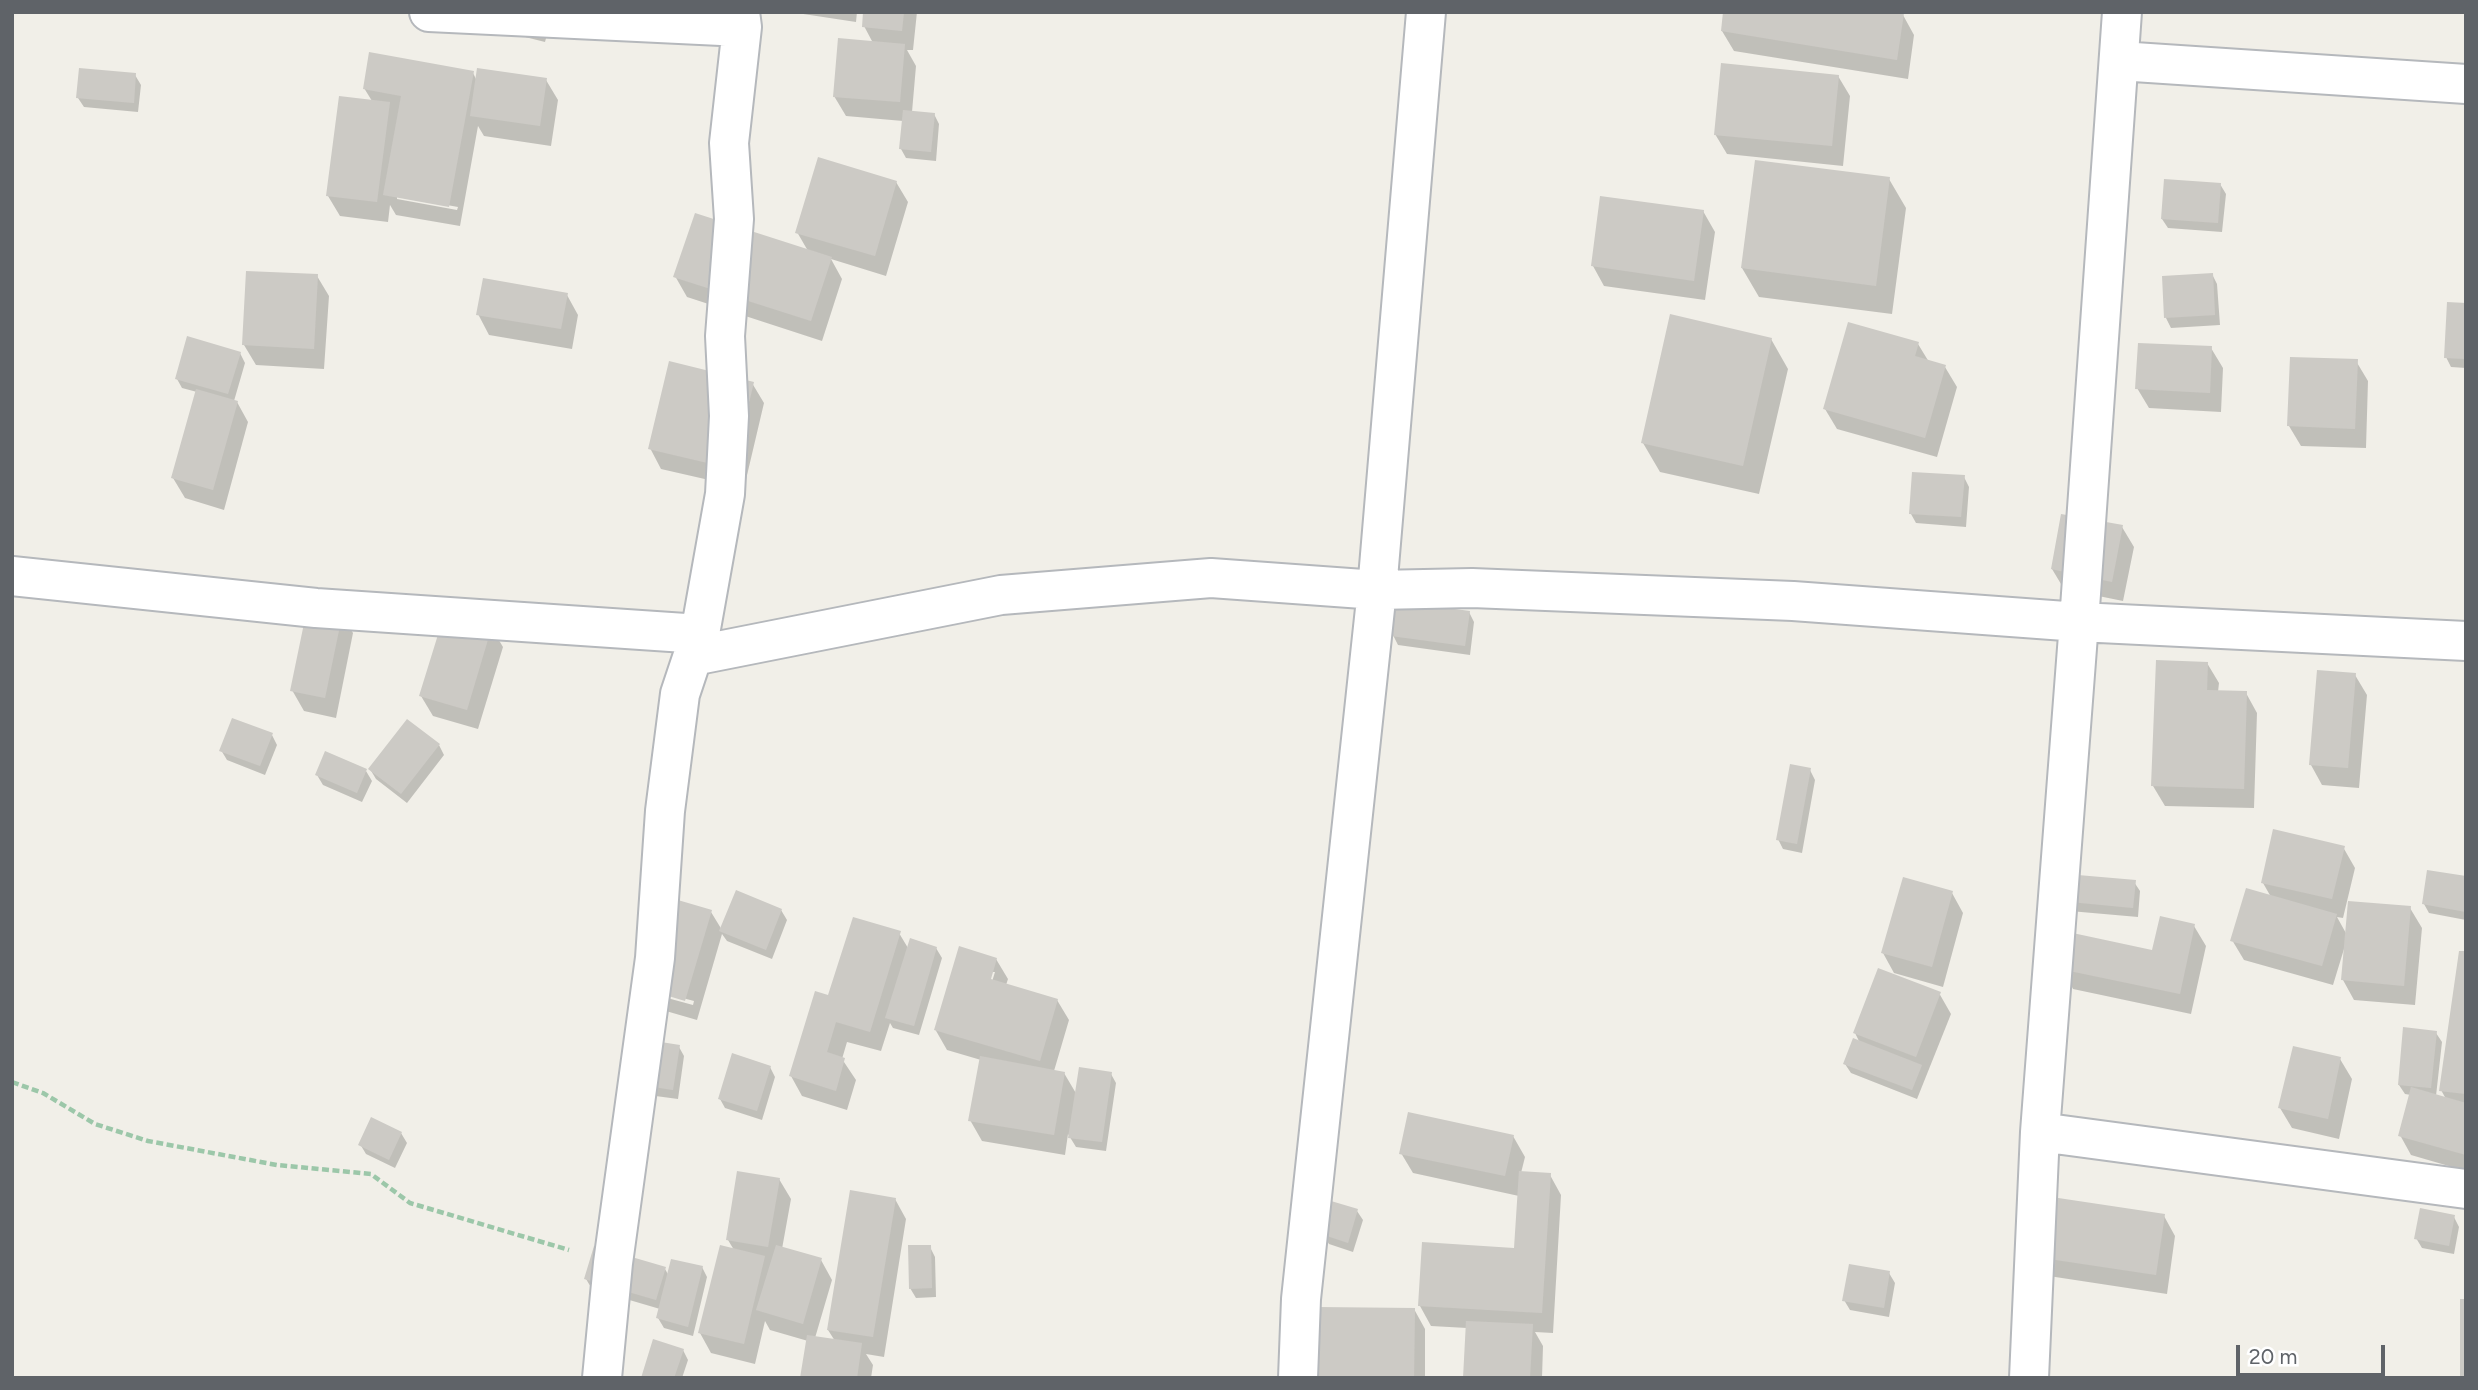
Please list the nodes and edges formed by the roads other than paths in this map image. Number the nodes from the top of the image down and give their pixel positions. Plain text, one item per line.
1 (429, 12) edge
2 (1426, 12) edge
3 (2122, 12) edge
4 (741, 20) edge
5 (2119, 61) junction
6 (2466, 84) edge
7 (12, 576) edge
8 (1377, 590) junction
9 (2079, 622) junction
10 (700, 634) junction
11 (2466, 641) edge
12 (2040, 1132) junction
13 (2466, 1189) edge
14 (602, 1378) edge
15 (1298, 1378) edge
16 (2029, 1378) edge

1 - 4 street
2 - 8 street
3 - 5 street
4 - 10 street
5 - 6 street
5 - 9 street
7 - 10 street
8 - 9 street
8 - 10 street
8 - 15 street
9 - 11 street
9 - 12 street
10 - 14 street
12 - 13 street
12 - 16 street

